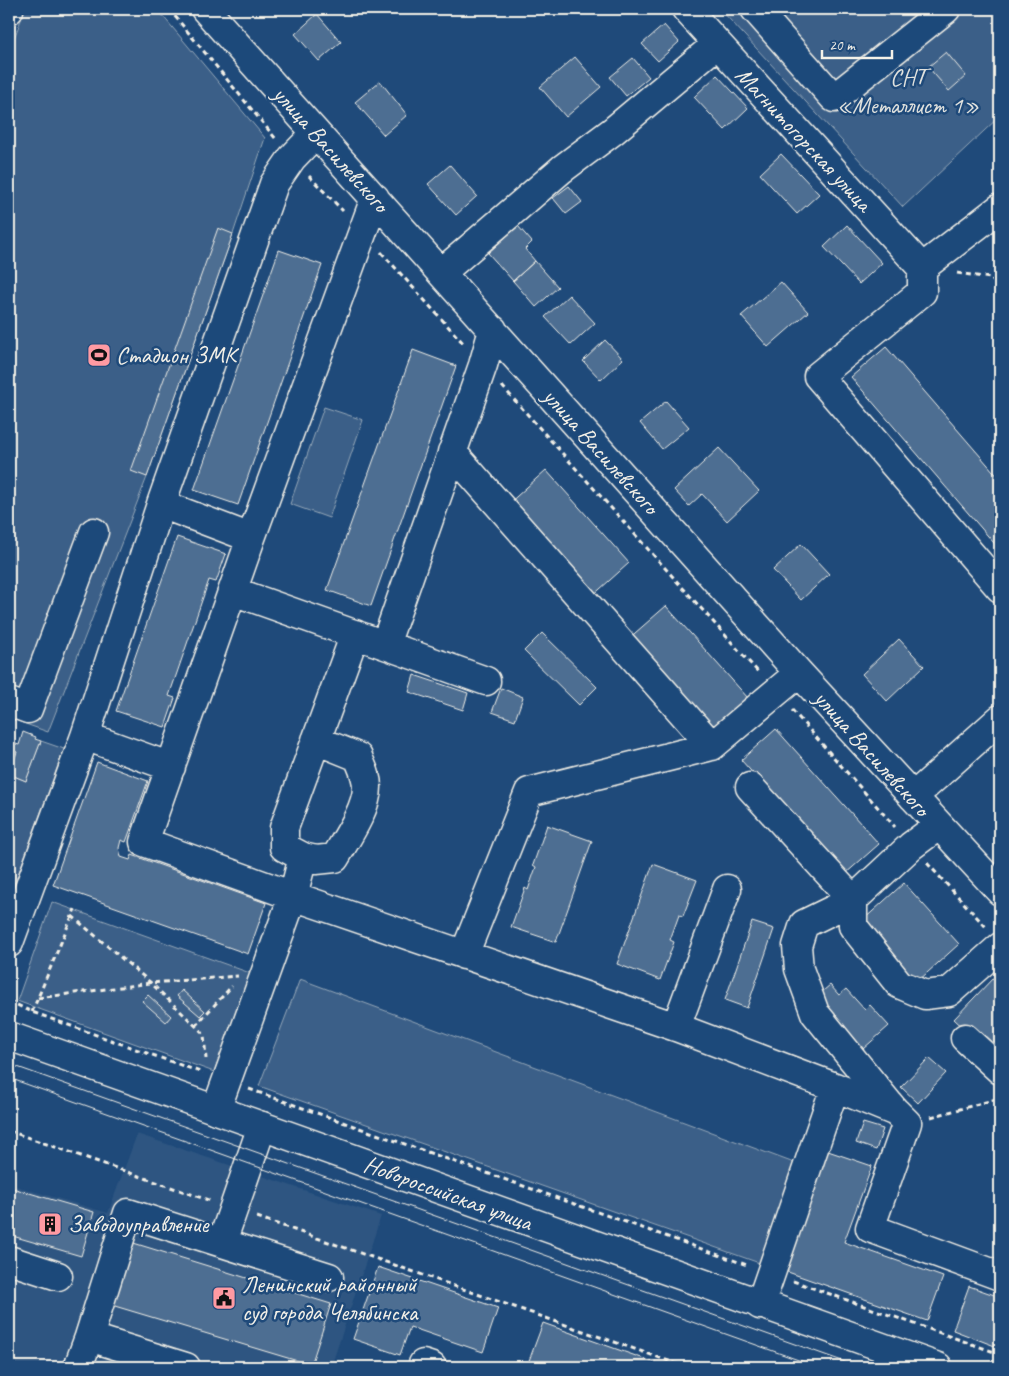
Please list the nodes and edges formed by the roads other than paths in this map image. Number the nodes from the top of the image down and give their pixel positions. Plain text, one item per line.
1 (205, 9) edge
2 (686, 9) edge
3 (755, 9) edge
4 (946, 9) edge
5 (717, 44) junction
6 (316, 133) junction
7 (375, 198) junction
8 (1000, 208) edge
9 (922, 268) junction
10 (442, 272) junction
11 (493, 330) junction
12 (452, 452) junction
13 (160, 504) junction
14 (94, 532) dead end
15 (251, 538) junction
16 (1000, 588) edge
17 (234, 591) junction
18 (355, 634) junction
19 (385, 645) junction
20 (799, 673) junction
21 (486, 681) dead end
22 (9, 702) edge
23 (1000, 718) edge
24 (85, 736) junction
25 (316, 740) junction
26 (712, 746) junction
27 (170, 767) junction
28 (750, 787) dead end
29 (913, 797) junction
30 (938, 826) junction
31 (303, 857) junction
32 (727, 888) dead end
33 (1000, 892) edge
34 (294, 896) junction
35 (853, 900) junction
36 (994, 938) edge
37 (9, 943) edge
38 (464, 954) junction
39 (676, 1027) junction
40 (9, 1036) edge
41 (965, 1038) dead end
42 (1000, 1070) edge
43 (835, 1087) junction
44 (216, 1110) junction
45 (901, 1118) junction
46 (262, 1126) junction
47 (222, 1242) junction
48 (9, 1260) edge
49 (58, 1276) dead end
50 (1000, 1276) edge
51 (330, 1277) dead end
52 (760, 1305) junction
53 (89, 1337) junction
54 (894, 1359) edge
55 (78, 1367) edge
56 (186, 1367) edge
57 (938, 1367) edge

1 - 6 street, улица Василевского
2 - 5 street, Магнитогорская улица
3 - 4 street
5 - 9 street, Магнитогорская улица
5 - 10 street
6 - 7 street, улица Василевского
6 - 13 street
7 - 10 street, улица Василевского
7 - 15 street
8 - 9 street
9 - 16 street
10 - 11 street, улица Василевского
11 - 12 street
11 - 20 street, улица Василевского
12 - 19 street
12 - 26 street
13 - 15 street
13 - 24 street
14 - 22 street
15 - 17 street
17 - 18 street
17 - 27 street
18 - 19 street
18 - 25 street
19 - 21 street
20 - 26 street
20 - 29 street, улица Василевского
23 - 29 street
24 - 27 street
24 - 37 street
25 - 31 street
25 - 31 street
26 - 38 street
27 - 34 street
28 - 35 street
29 - 30 street, улица Василевского
30 - 33 street, улица Василевского
30 - 35 street
31 - 34 street
32 - 39 street
34 - 38 street
34 - 44 street
35 - 36 street
35 - 45 street
38 - 39 street
39 - 43 street
40 - 44 street, Новороссийская улица
41 - 42 street
43 - 45 street
43 - 52 street
44 - 46 street, Новороссийская улица
45 - 50 street
46 - 47 street
46 - 52 street, Новороссийская улица
47 - 51 street
47 - 53 street
48 - 49 street
52 - 54 street, Новороссийская улица
53 - 55 street
53 - 56 street
54 - 57 street, Новороссийская улица

